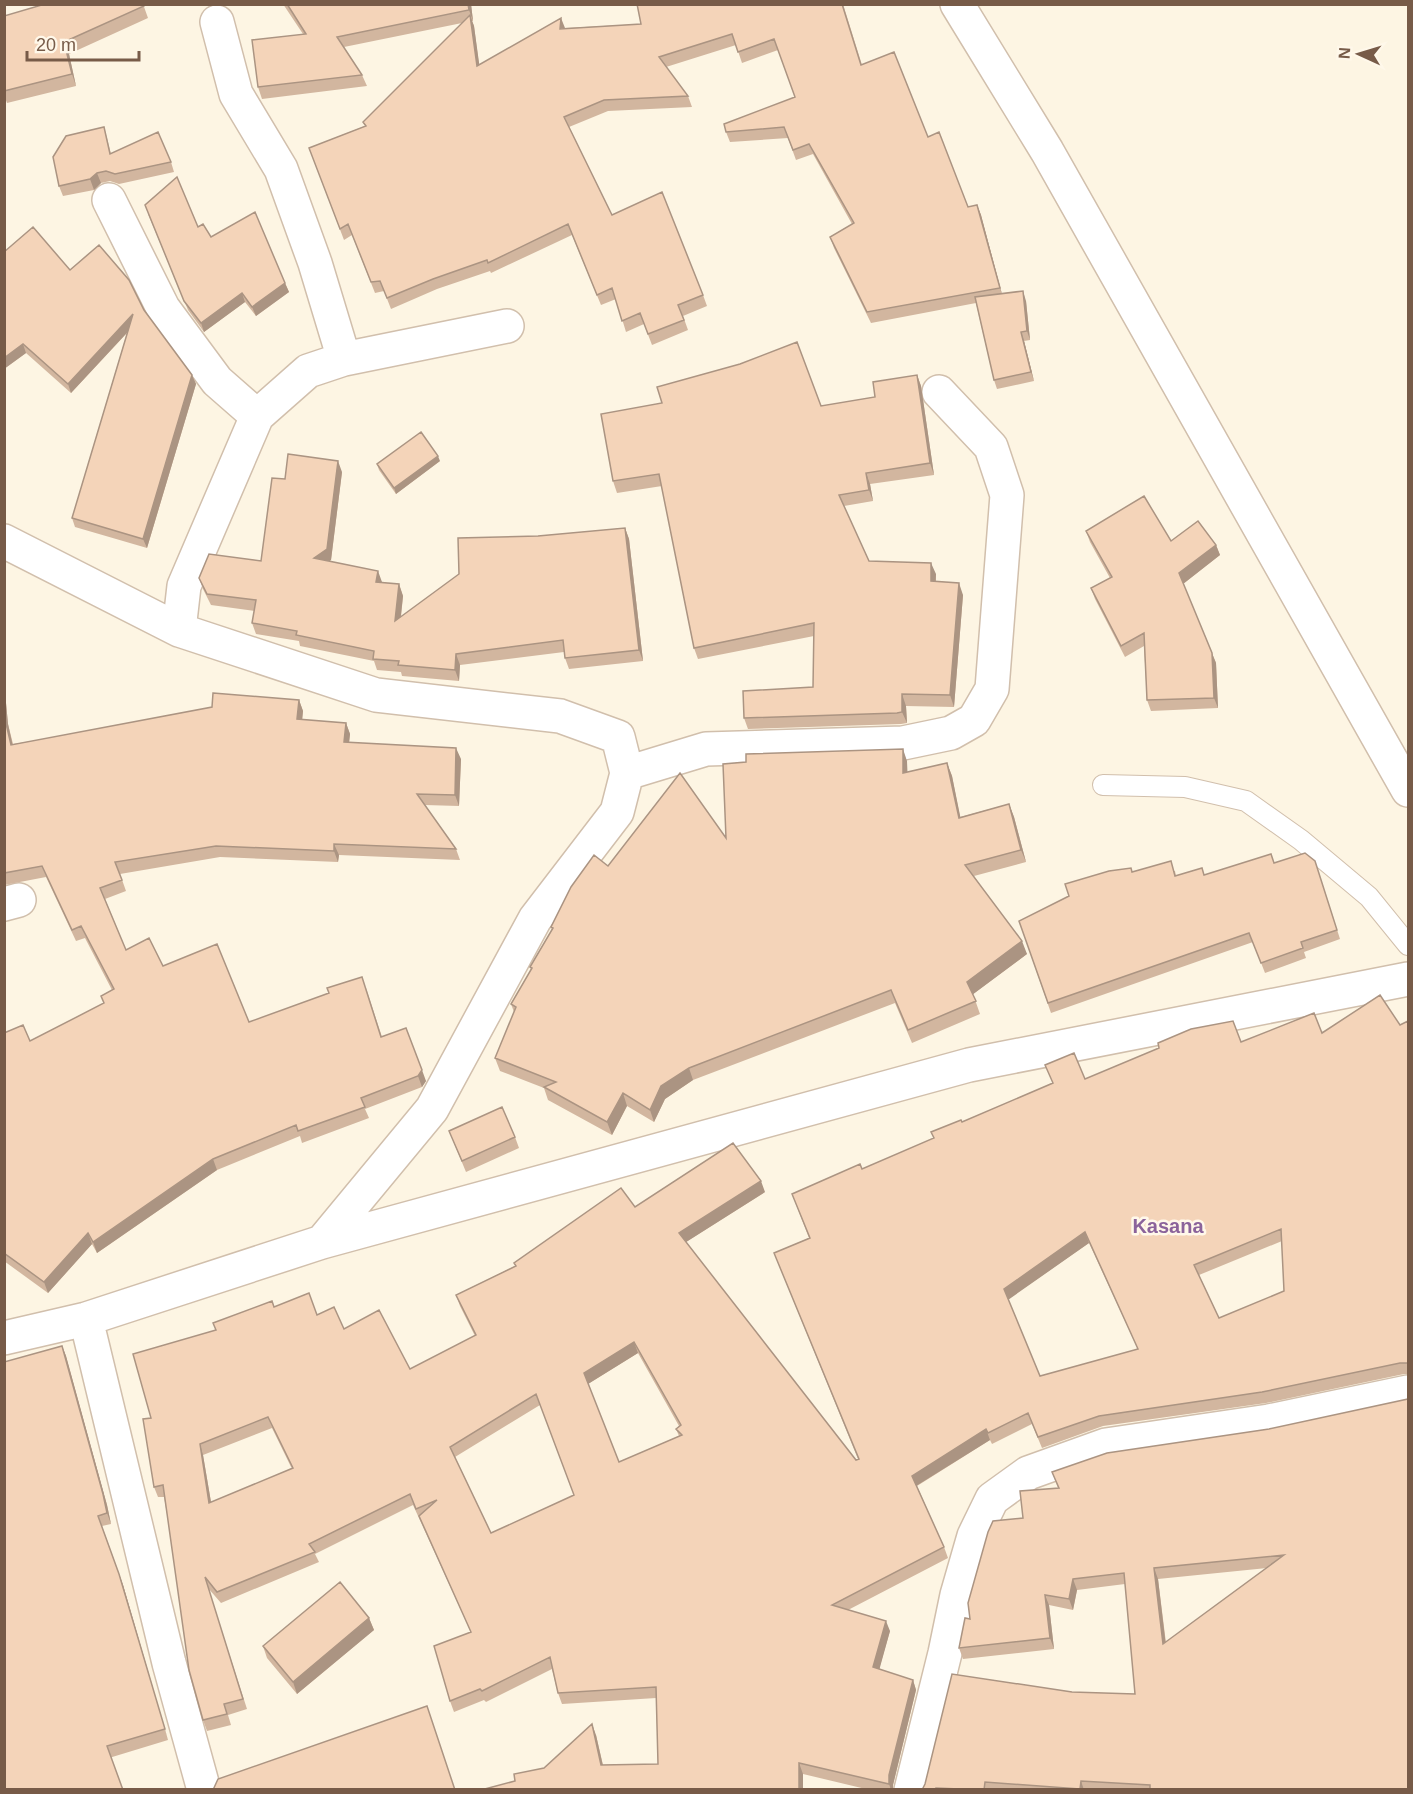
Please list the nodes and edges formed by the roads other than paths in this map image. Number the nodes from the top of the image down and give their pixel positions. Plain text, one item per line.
1 (957, 4) edge
2 (217, 22) dead end
3 (109, 200) dead end
4 (507, 326) dead end
5 (344, 359) junction
6 (939, 392) dead end
7 (257, 416) junction
8 (4, 540) edge
9 (179, 630) junction
10 (627, 773) junction
11 (1103, 786) dead end
12 (1408, 790) edge
13 (1408, 945) edge
14 (1408, 979) edge
15 (322, 1242) junction
16 (86, 1319) junction
17 (4, 1338) edge
18 (1408, 1392) edge
19 (204, 1790) edge
20 (911, 1790) edge

1 - 12 street
2 - 5 street
3 - 7 street
4 - 5 street
5 - 7 street
6 - 10 street
7 - 9 street
8 - 9 street
9 - 10 street
10 - 15 street
11 - 13 lane
14 - 15 street
15 - 16 street
16 - 17 street
16 - 19 street
18 - 20 street

